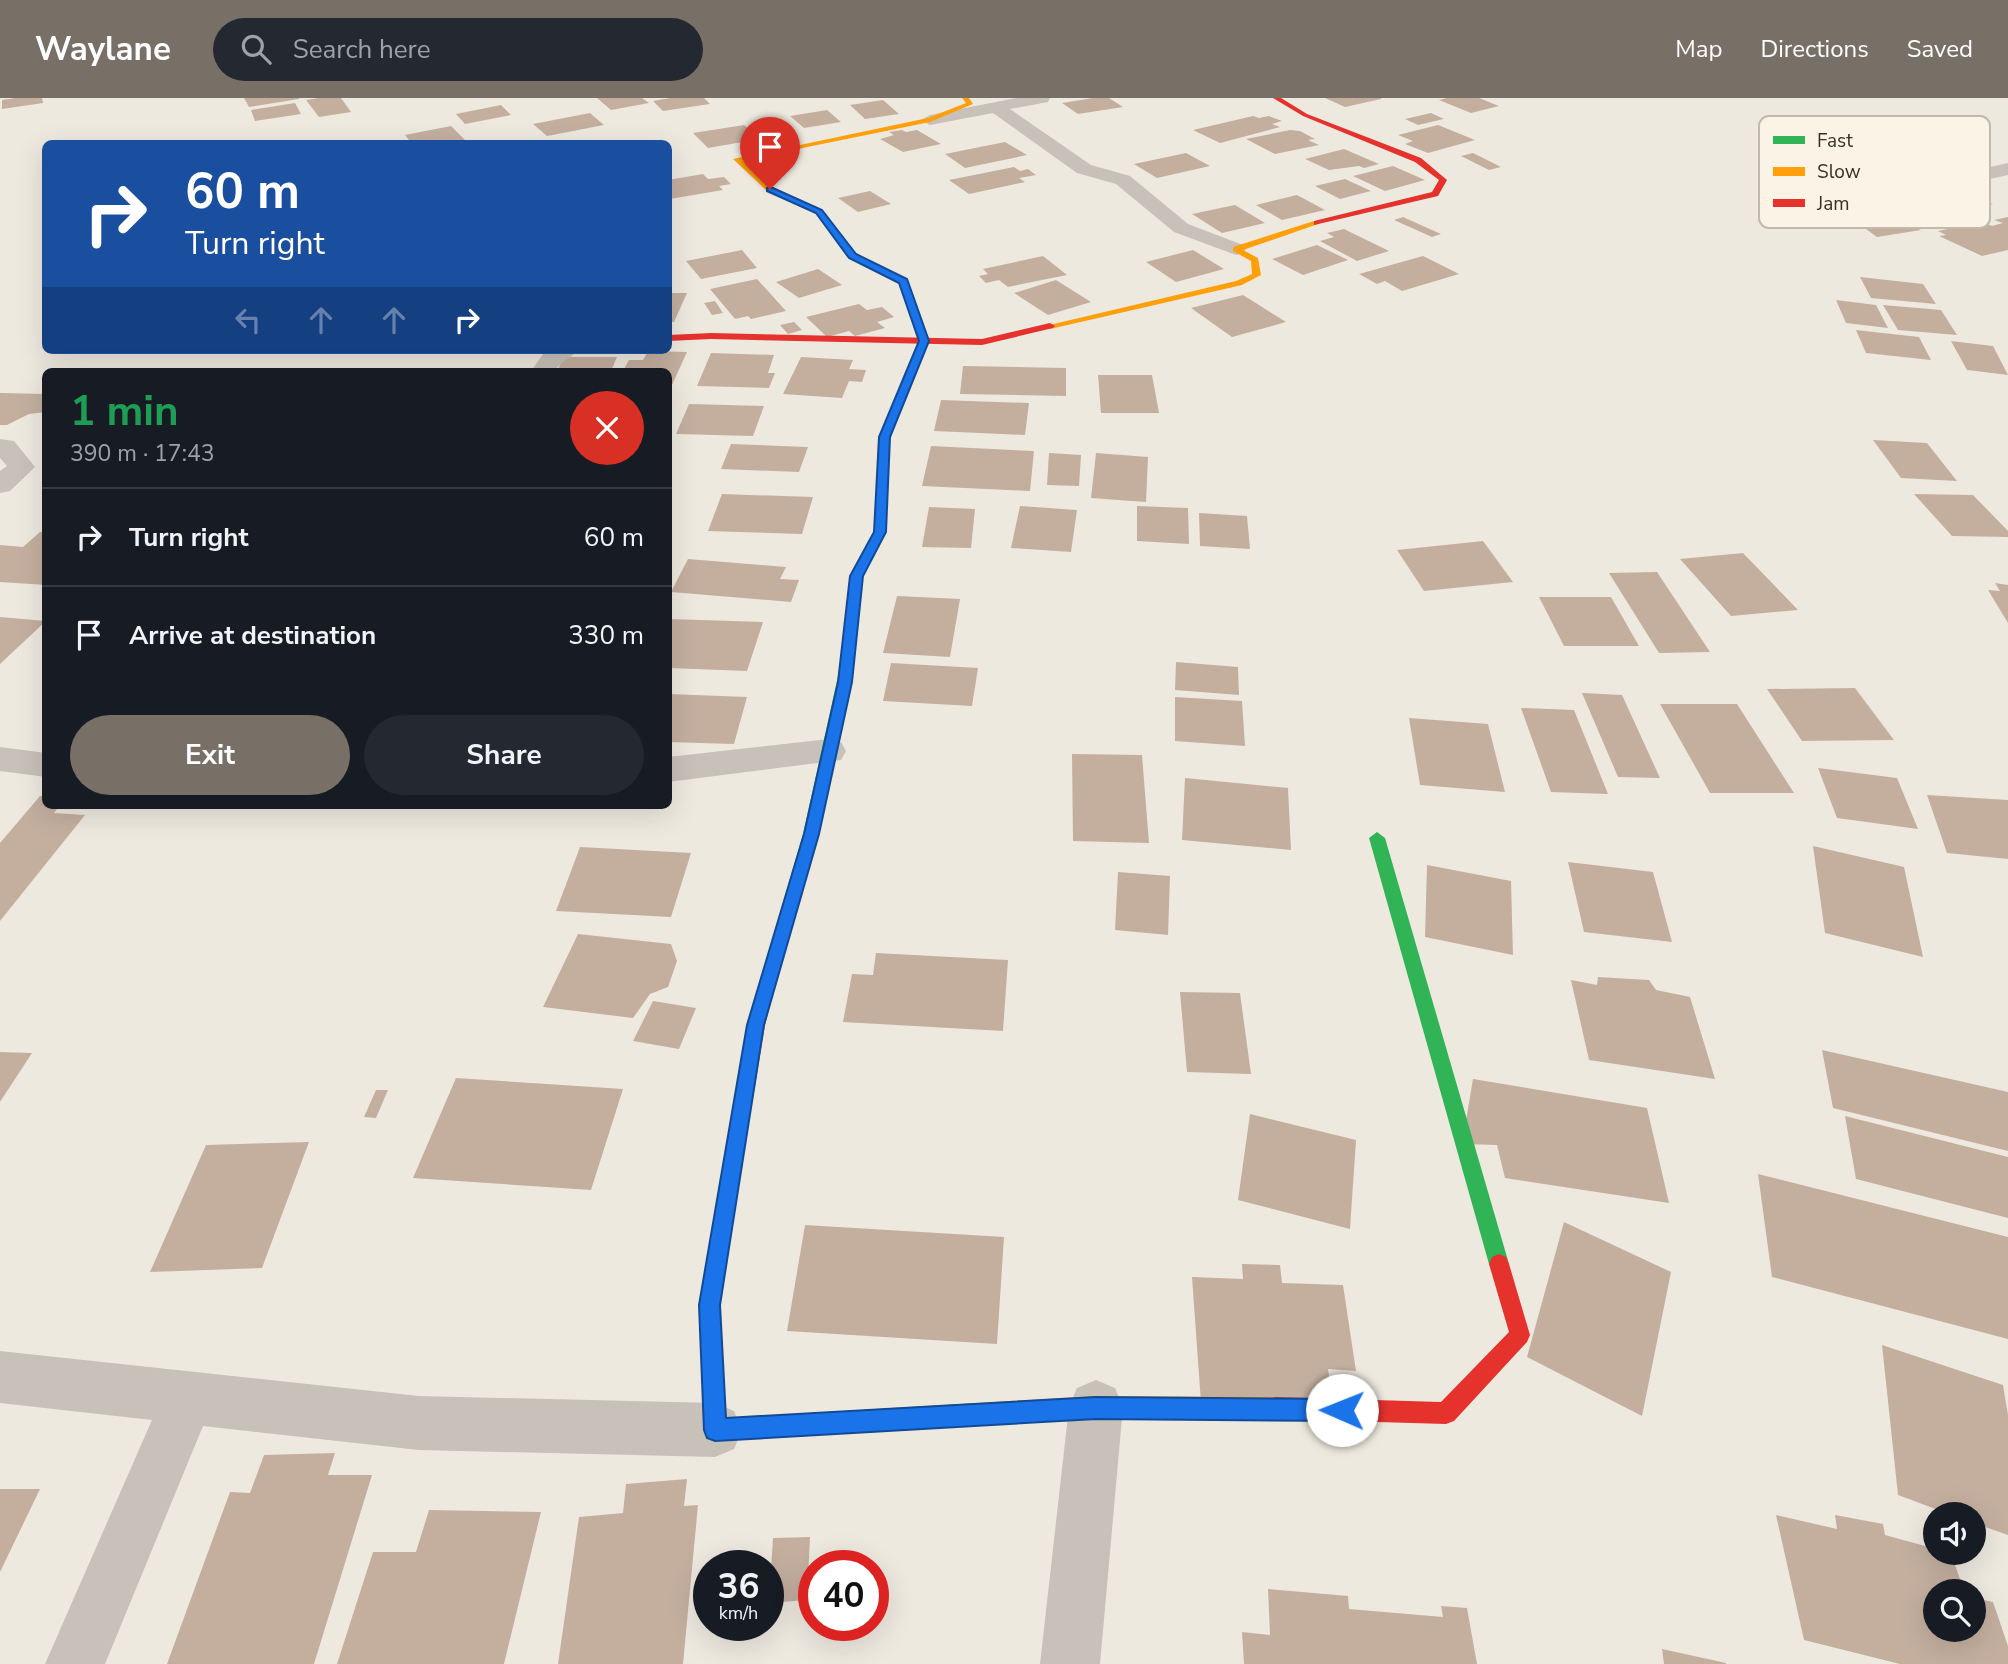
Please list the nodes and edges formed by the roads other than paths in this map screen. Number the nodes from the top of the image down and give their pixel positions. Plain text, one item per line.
1 (965, 98) edge
2 (1042, 98) edge
3 (1276, 98) edge
4 (996, 107) junction
5 (930, 120) junction
6 (2008, 169) edge
7 (1990, 173) edge
8 (1990, 179) edge
9 (2008, 188) edge
10 (1236, 248) junction
11 (672, 338) edge
12 (924, 341) junction
13 (556, 354) edge
14 (545, 368) edge
15 (0, 447) edge
16 (0, 485) edge
17 (829, 751) junction
18 (0, 759) edge
19 (42, 764) edge
20 (672, 770) edge
21 (1377, 838) dead end
22 (0, 1377) edge
23 (188, 1399) junction
24 (1096, 1408) junction
25 (715, 1430) junction
26 (75, 1664) edge
27 (1070, 1664) edge

1 - 5 street
2 - 4 street
3 - 10 street
4 - 5 street
4 - 10 street
5 - 12 street
6 - 7 street
8 - 9 street
10 - 12 street
11 - 12 street
12 - 17 street
13 - 14 street
15 - 16 street
17 - 20 street
17 - 25 street
18 - 19 street
21 - 24 street
22 - 23 street
23 - 25 street
23 - 26 street
24 - 25 street
24 - 27 street

